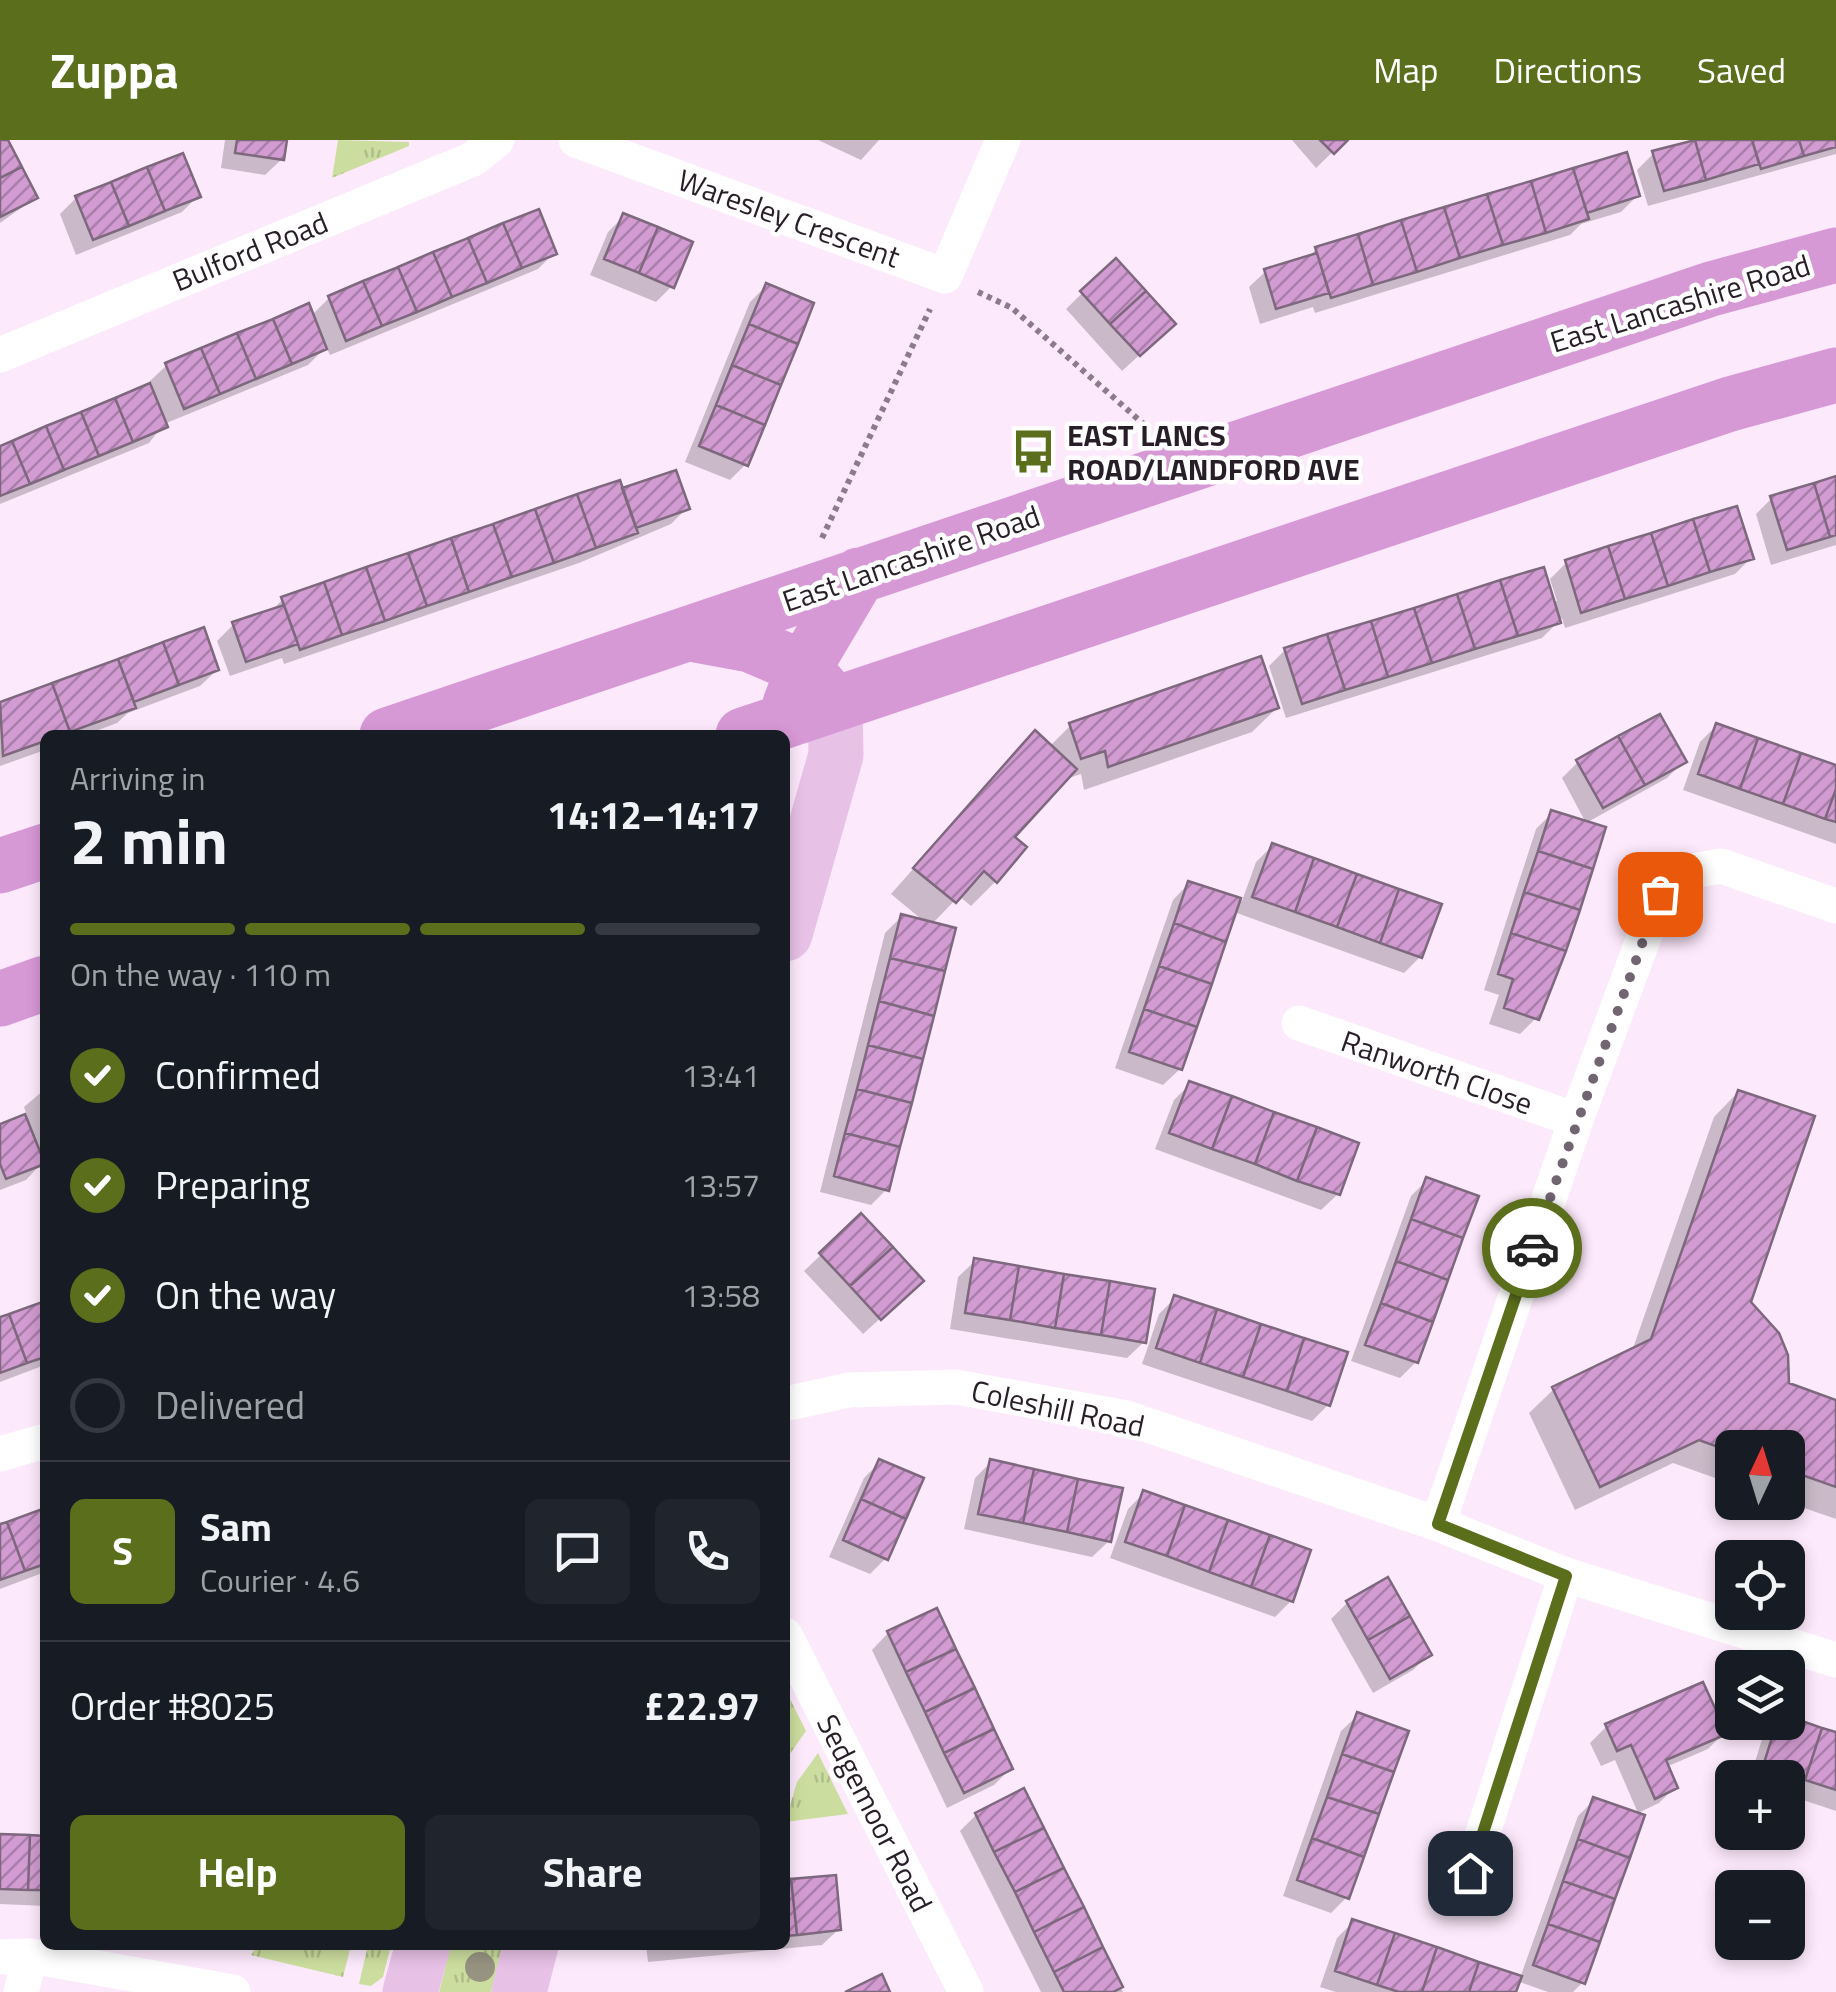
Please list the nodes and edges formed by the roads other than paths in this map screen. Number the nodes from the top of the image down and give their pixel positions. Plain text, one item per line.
1 (496, 140) edge
2 (576, 140) edge
3 (1003, 140) edge
4 (1836, 254) edge
5 (0, 355) edge
6 (1836, 375) edge
7 (859, 575) junction
8 (690, 634) junction
9 (820, 686) junction
10 (402, 730) edge
11 (769, 730) edge
12 (40, 853) edge
13 (0, 866) edge
14 (1836, 906) edge
15 (790, 917) edge
16 (40, 985) edge
17 (0, 1000) edge
18 (1299, 1023) dead end
19 (1576, 1120) junction
20 (790, 1403) edge
21 (40, 1442) edge
22 (0, 1454) edge
23 (1438, 1524) junction
24 (1566, 1576) junction
25 (790, 1645) edge
26 (1836, 1660) edge
27 (1470, 1873) dead end
28 (421, 1950) edge
29 (529, 1950) edge
30 (15, 1957) edge
31 (21, 1992) edge
32 (233, 1992) edge
33 (410, 1992) edge
34 (519, 1992) edge
35 (966, 1992) edge

1 - 5 street, Bulford Road
2 - 3 street, Waresley Crescent
4 - 7 highway, East Lancashire Road
6 - 9 highway
7 - 8 highway, East Lancashire Road
7 - 9 highway
8 - 9 highway
8 - 10 highway, East Lancashire Road
9 - 11 highway
9 - 15 main road
12 - 13 highway
14 - 19 street
16 - 17 highway
18 - 19 street, Ranworth Close
19 - 23 street
20 - 23 street, Coleshill Road
21 - 22 street
23 - 24 street, Coleshill Road
24 - 26 street, Coleshill Road
24 - 27 street
25 - 35 street, Sedgemoor Road
28 - 33 main road
29 - 34 main road
30 - 31 street
30 - 32 street

